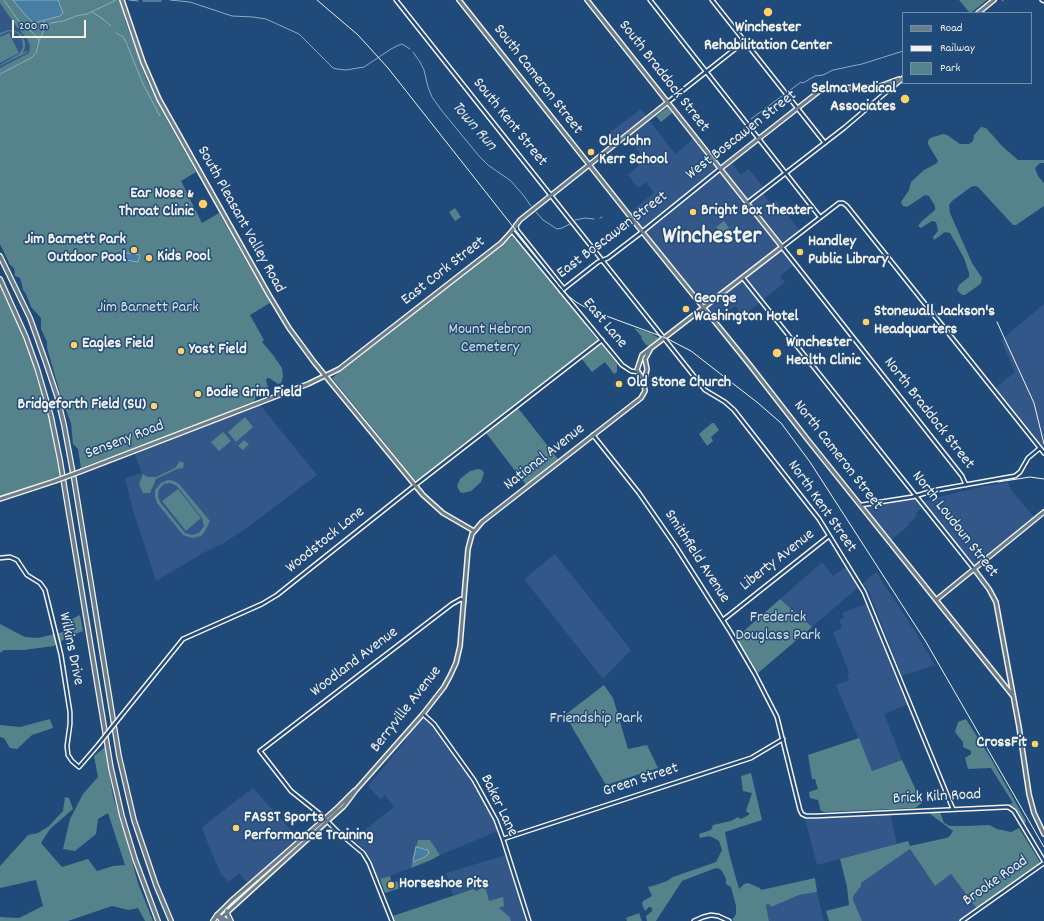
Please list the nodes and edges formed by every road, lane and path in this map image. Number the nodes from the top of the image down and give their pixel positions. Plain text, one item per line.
1 (122, 0) edge
2 (396, 0) edge
3 (459, 0) edge
4 (587, 0) edge
5 (650, 0) edge
6 (712, 0) edge
7 (994, 0) edge
8 (979, 12) edge
9 (745, 41) junction
10 (706, 72) junction
11 (902, 78) edge
12 (902, 79) edge
13 (875, 87) junction
14 (890, 89) junction
15 (668, 102) junction
16 (798, 108) junction
17 (759, 138) junction
18 (825, 143) junction
19 (589, 165) junction
20 (720, 169) junction
21 (786, 173) junction
22 (551, 195) junction
23 (680, 201) joint
24 (747, 203) junction
25 (820, 217) junction
26 (516, 224) junction
27 (512, 231) junction
28 (642, 232) junction
29 (782, 247) junction
30 (0, 256) edge
31 (603, 260) junction
32 (743, 278) junction
33 (0, 279) edge
34 (564, 289) junction
35 (561, 291) junction
36 (704, 308) junction
37 (665, 339) junction
38 (602, 340) junction
39 (650, 350) junction
40 (646, 365) junction
41 (638, 366) junction
42 (630, 370) junction
43 (646, 372) junction
44 (639, 373) junction
45 (325, 376) junction
46 (644, 382) junction
47 (258, 403) joint
48 (593, 435) junction
49 (1040, 448) junction
50 (1044, 453) edge
51 (966, 485) junction
52 (414, 486) junction
53 (916, 496) junction
54 (0, 499) edge
55 (860, 506) junction
56 (1044, 512) edge
57 (474, 531) junction
58 (829, 536) junction
59 (469, 542) joint
60 (0, 558) edge
61 (974, 569) junction
62 (936, 600) junction
63 (464, 601) junction
64 (722, 620) junction
65 (1010, 690) junction
66 (423, 714) junction
67 (783, 739) junction
68 (79, 767) joint
69 (356, 790) junction
70 (953, 809) junction
71 (802, 814) joint
72 (324, 819) junction
73 (328, 822) junction
74 (1044, 834) edge
75 (503, 838) junction
76 (1044, 862) edge
77 (242, 892) junction
78 (245, 895) junction
79 (227, 911) junction
80 (217, 915) junction
81 (220, 920) edge
82 (158, 921) edge
83 (171, 921) edge
84 (213, 921) edge
85 (229, 921) edge
86 (392, 921) edge
87 (529, 921) edge
88 (694, 921) edge
89 (729, 921) edge
90 (962, 921) edge

1 - 45 main road, South Pleasant Valley Road
2 - 22 street, South Kent Street
3 - 19 main road, South Cameron Street
4 - 15 main road, South Braddock Street
5 - 10 street
6 - 9 street
7 - 8 main road
9 - 10 street
9 - 16 street
10 - 15 street
10 - 17 street
11 - 13 main road
12 - 14 main road
13 - 14 main road, West Boscawen Street
13 - 16 main road, West Boscawen Street
14 - 18 street
15 - 19 main road, East Cork Street
15 - 20 main road, South Braddock Street
16 - 17 main road, West Boscawen Street
16 - 18 street
17 - 20 main road, West Boscawen Street
17 - 21 street
18 - 21 street
19 - 22 main road, East Cork Street
19 - 28 main road, South Cameron Street
20 - 23 street, West Boscawen Street
20 - 24 main road, North Braddock Street
21 - 24 street
21 - 25 street
22 - 26 main road, East Cork Street
22 - 31 street, South Kent Street
23 - 28 street, East Boscawen Street
24 - 29 main road, North Braddock Street
25 - 29 street
25 - 49 street
26 - 27 main road, East Cork Street
26 - 34 street
27 - 35 street, East Lane
27 - 45 main road, East Cork Street
28 - 31 street, East Boscawen Street
28 - 36 main road, North Cameron Street
29 - 32 main road
29 - 51 street, North Braddock Street
30 - 83 highway
31 - 34 street, East Boscawen Street
31 - 37 street, North Kent Street
32 - 36 main road
32 - 53 street, North Loudoun Street
33 - 82 highway
34 - 35 street, East Boscawen Street
35 - 38 street, East Lane
36 - 37 main road
36 - 55 main road, North Cameron Street
37 - 39 main road
37 - 58 street, North Kent Street
38 - 42 street, East Lane
38 - 52 street, Woodstock Lane
39 - 40 main road
39 - 41 main road
40 - 41 main road, East Lane
40 - 43 main road
41 - 42 street, East Lane
41 - 44 main road
42 - 44 street, East Lane
43 - 44 main road
43 - 46 main road
44 - 46 main road
45 - 47 main road, East Cork Street
45 - 52 main road, South Pleasant Valley Road
46 - 48 main road, National Avenue
47 - 54 main road, Senseny Road, bridge
48 - 57 main road, National Avenue
48 - 64 street, Smithfield Avenue
49 - 50 street
49 - 51 street
51 - 53 street
52 - 57 main road, South Pleasant Valley Road
52 - 68 street, Woodstock Lane, bridge
53 - 55 street
53 - 61 street, North Loudoun Street
55 - 62 main road, North Cameron Street
56 - 61 main road
57 - 59 main road, National Avenue
58 - 64 street, Liberty Avenue
58 - 70 street, North Kent Street
59 - 63 main road, Berryville Avenue
60 - 68 street, Wilkins Drive
61 - 62 main road
61 - 65 main road, North Loudoun Street
62 - 65 main road, North Cameron Street
63 - 66 main road, Berryville Avenue
63 - 72 street, Woodland Avenue
64 - 67 street, Smithfield Avenue
65 - 74 main road, North Loudoun Street
66 - 69 main road, Berryville Avenue
66 - 75 street, Baker Lane
67 - 71 street, Smithfield Avenue
67 - 75 street, Green Street
69 - 72 main road, Berryville Avenue
69 - 73 main road, Berryville Avenue
70 - 71 street, Brick Kiln Road
70 - 76 street, Brick Kiln Road
72 - 73 street
72 - 77 main road, Berryville Avenue
73 - 78 main road, Berryville Avenue
73 - 86 street
75 - 87 street, Baker Lane
76 - 90 street, Brooke Road
77 - 78 main road
77 - 80 main road, Berryville Avenue
78 - 79 main road, Berryville Avenue
79 - 81 main road, Berryville Avenue
79 - 85 highway
80 - 81 highway
80 - 84 highway, Berryville Avenue
81 - 85 highway
88 - 89 street

